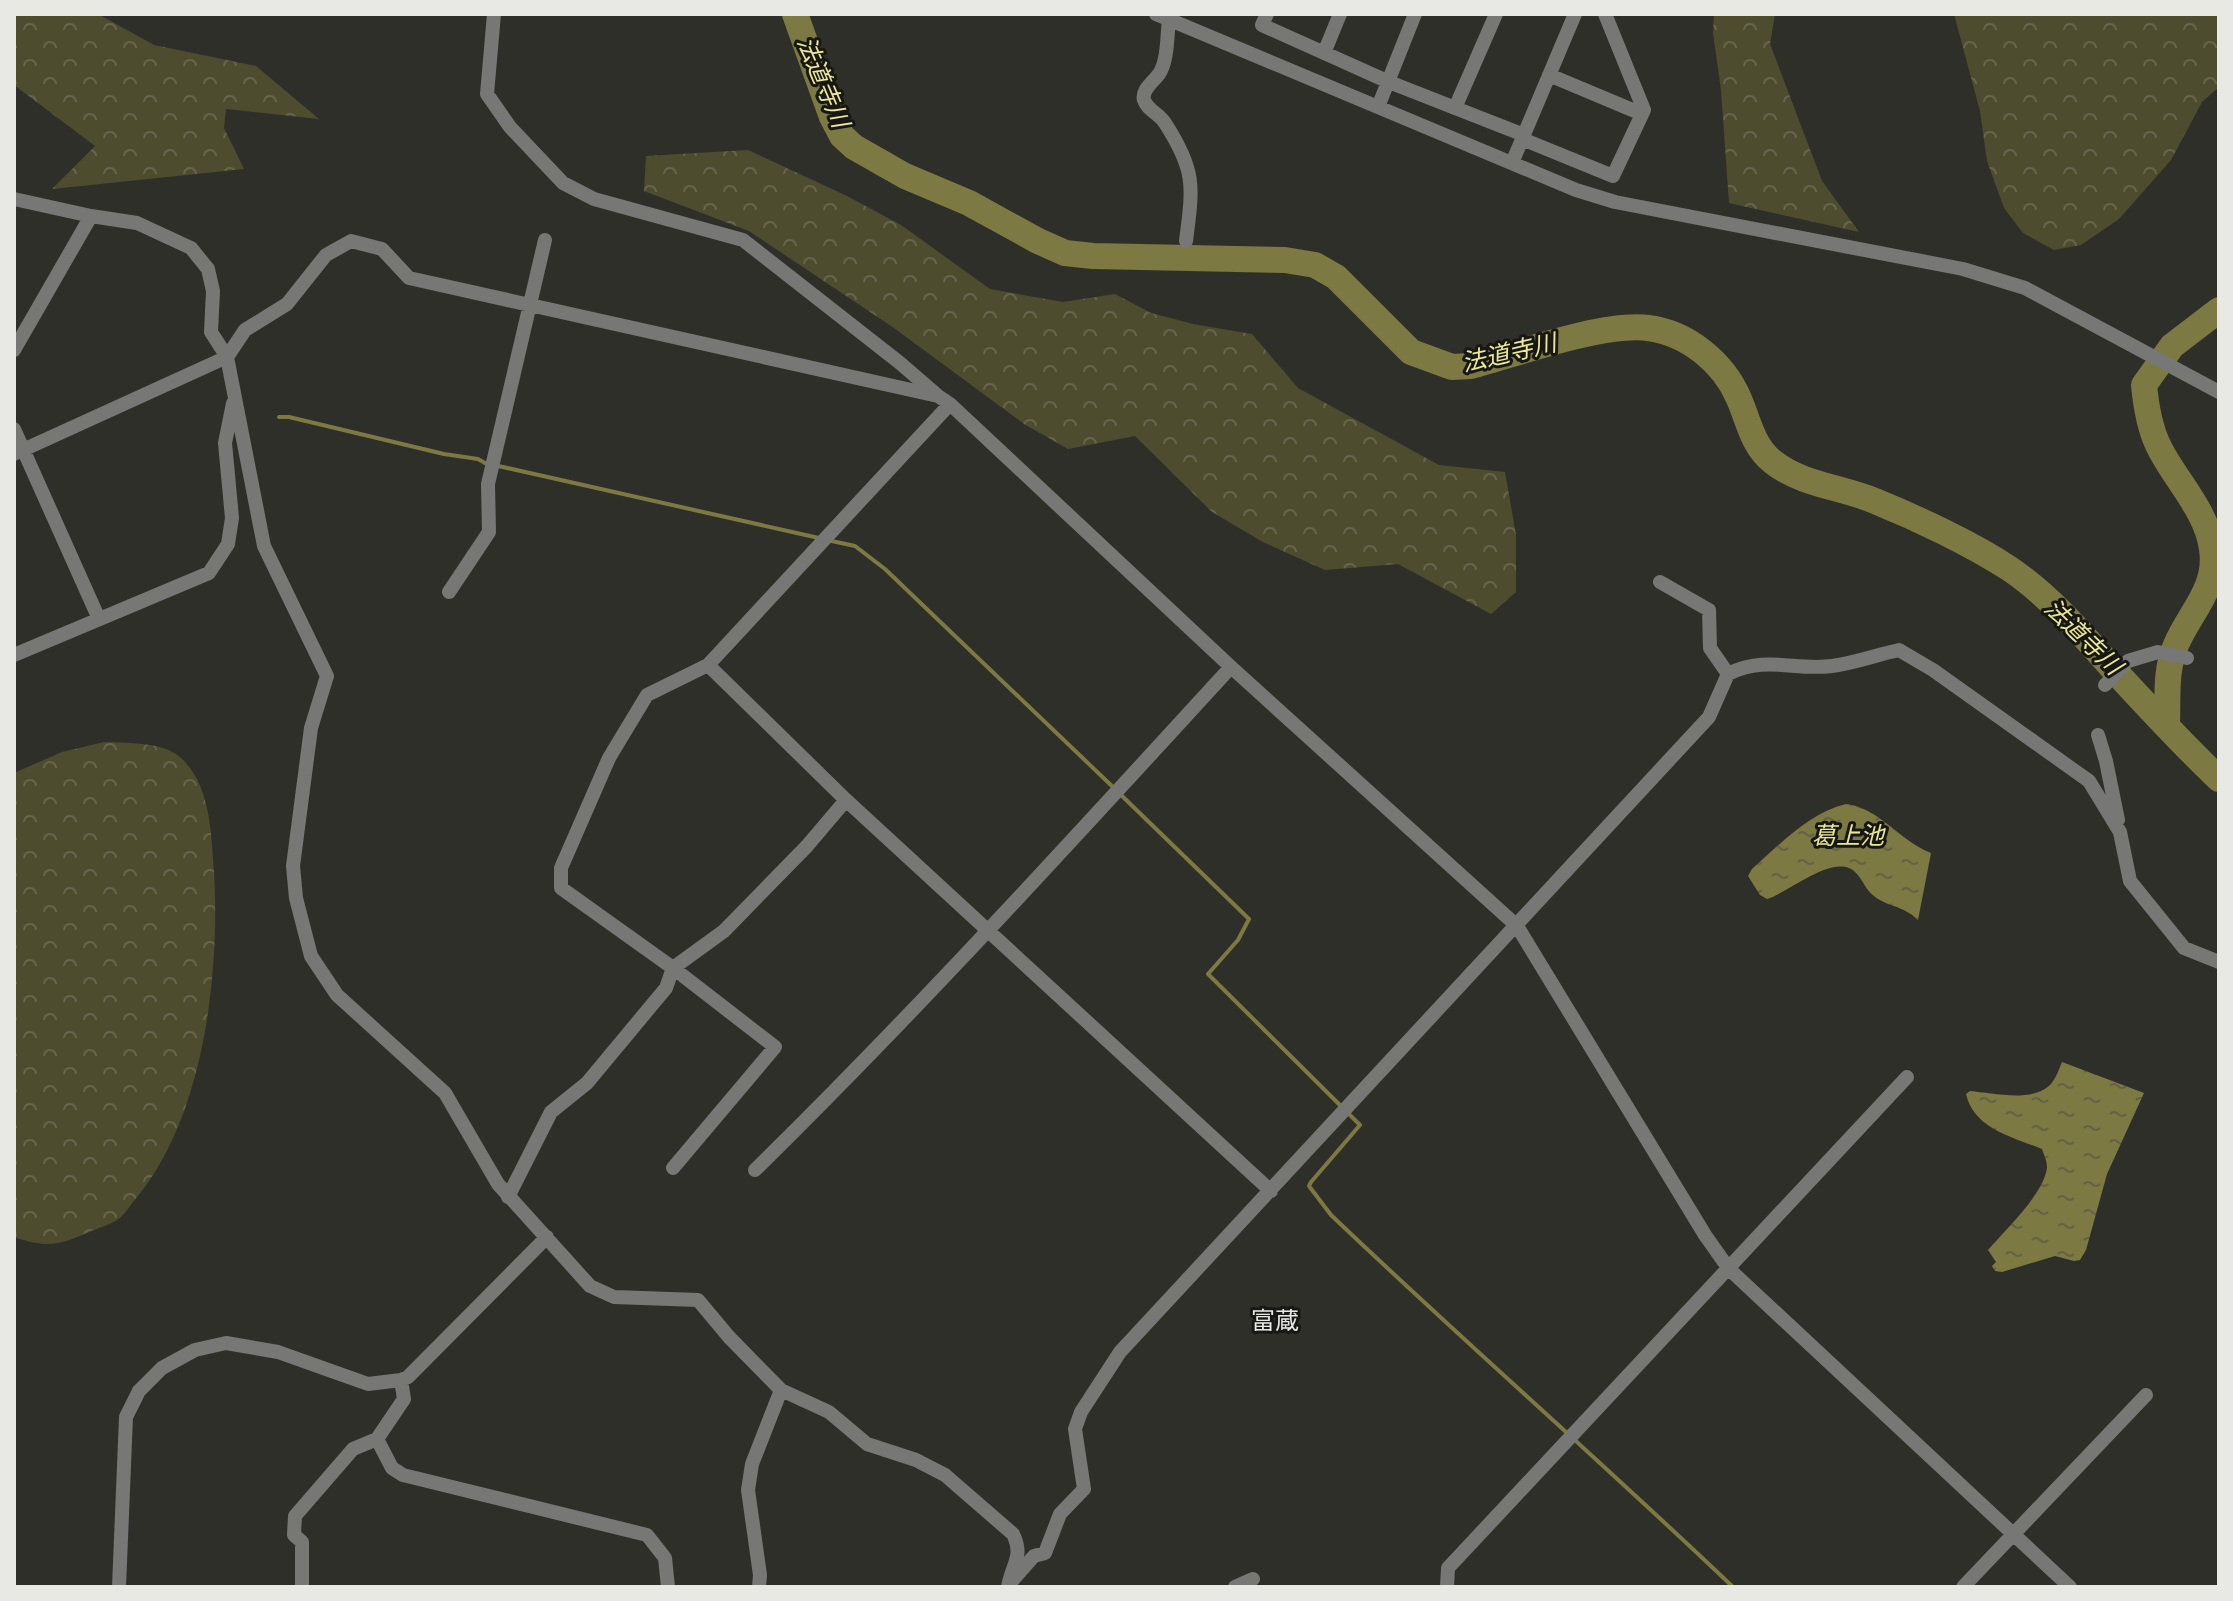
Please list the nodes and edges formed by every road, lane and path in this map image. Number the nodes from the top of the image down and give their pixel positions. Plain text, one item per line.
1 (494, 14) edge
2 (1267, 14) edge
3 (1340, 14) edge
4 (1415, 14) edge
5 (1496, 14) edge
6 (1575, 14) edge
7 (1605, 14) edge
8 (1163, 17) edge
9 (1324, 53) junction
10 (1549, 75) junction
11 (1389, 82) junction
12 (1378, 107) junction
13 (1455, 108) junction
14 (1642, 114) junction
15 (1523, 137) junction
16 (1512, 163) junction
17 (14, 199) edge
18 (91, 216) junction
19 (545, 240) dead end
20 (1186, 241) dead end
21 (529, 304) junction
22 (14, 350) edge
23 (227, 357) junction
24 (2219, 392) edge
25 (235, 395) junction
26 (944, 400) junction
27 (14, 429) edge
28 (19, 452) edge
29 (1660, 582) dead end
30 (449, 592) dead end
31 (99, 619) junction
32 (14, 655) edge
33 (2187, 658) dead end
34 (708, 665) junction
35 (1231, 667) junction
36 (1728, 674) junction
37 (2105, 685) dead end
38 (2098, 735) dead end
39 (846, 800) junction
40 (2120, 832) junction
41 (1517, 926) junction
42 (989, 931) junction
43 (2219, 962) edge
44 (673, 968) junction
45 (1907, 1077) dead end
46 (673, 1168) dead end
47 (755, 1170) dead end
48 (1271, 1191) junction
49 (508, 1197) junction
50 (547, 1237) junction
51 (1729, 1269) junction
52 (401, 1380) junction
53 (781, 1390) junction
54 (2146, 1395) dead end
55 (377, 1439) junction
56 (2013, 1534) junction
57 (1253, 1579) dead end
58 (119, 1587) edge
59 (302, 1587) edge
60 (668, 1587) edge
61 (759, 1587) edge
62 (1008, 1587) edge
63 (1235, 1587) edge
64 (1447, 1587) edge
65 (1963, 1587) edge
66 (2070, 1587) edge

1 - 26 street
2 - 9 street
3 - 9 street
4 - 11 street
5 - 13 street
6 - 10 street
7 - 14 street
8 - 12 street
8 - 20 street
9 - 11 street
10 - 14 street
10 - 15 street
11 - 12 street
11 - 13 street
12 - 16 street
13 - 15 street
14 - 15 street
15 - 16 street
16 - 24 street
17 - 18 street
18 - 22 street
18 - 23 street
19 - 21 street
21 - 23 street
21 - 26 street
21 - 30 street
23 - 25 street
23 - 28 street
25 - 31 street
25 - 49 street
26 - 34 street
26 - 35 street
27 - 28 street
28 - 31 street
29 - 36 street
31 - 32 street
33 - 37 street
34 - 39 street
34 - 44 street
35 - 41 street
35 - 42 street
36 - 40 street
36 - 41 street
38 - 40 street
39 - 42 street
39 - 44 street
40 - 43 street
41 - 48 street
41 - 51 street
42 - 47 street
42 - 48 street
44 - 46 street
44 - 49 street
45 - 51 street
48 - 62 street
49 - 50 street
50 - 52 street
50 - 53 street
51 - 56 street
51 - 64 street
52 - 55 street
52 - 58 street
53 - 61 street
53 - 62 street
54 - 56 street
55 - 59 street
55 - 60 street
56 - 65 street
56 - 66 street
57 - 63 street

